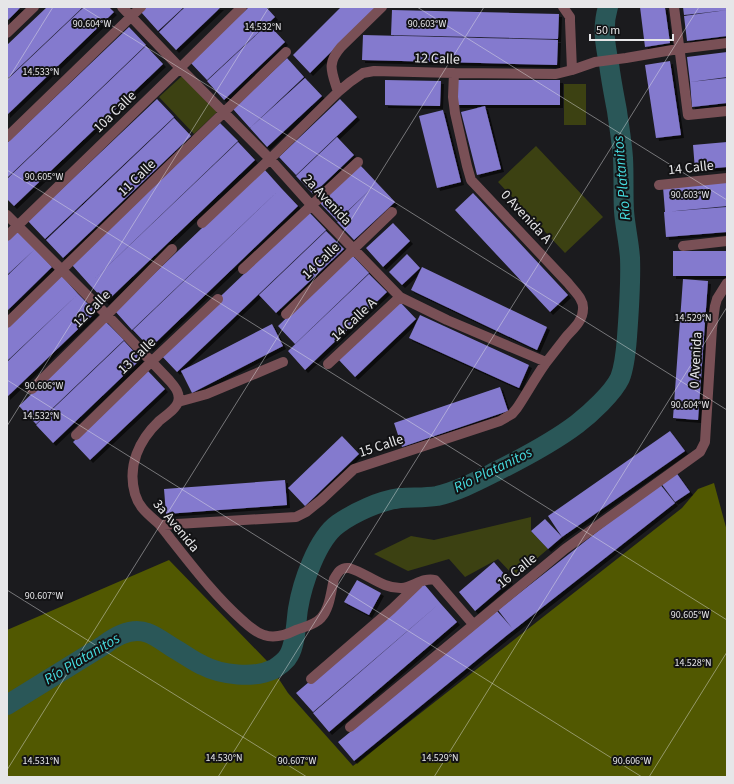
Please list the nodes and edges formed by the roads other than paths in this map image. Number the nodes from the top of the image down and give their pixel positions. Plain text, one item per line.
1 (34, 7) edge
2 (122, 7) edge
3 (141, 7) edge
4 (242, 7) edge
5 (382, 7) edge
6 (562, 7) edge
7 (674, 7) edge
8 (131, 17) junction
9 (7, 33) edge
10 (727, 43) edge
11 (678, 49) junction
12 (286, 52) dead end
13 (180, 68) junction
14 (572, 70) junction
15 (454, 73) junction
16 (338, 92) junction
17 (727, 110) edge
18 (225, 112) junction
19 (7, 137) edge
20 (270, 159) junction
21 (358, 162) dead end
22 (727, 178) edge
23 (659, 185) dead end
24 (312, 206) junction
25 (392, 212) dead end
26 (7, 215) edge
27 (202, 223) dead end
28 (17, 226) junction
29 (7, 236) edge
30 (727, 240) edge
31 (683, 246) dead end
32 (172, 249) dead end
33 (354, 249) junction
34 (243, 269) dead end
35 (62, 270) junction
36 (727, 283) edge
37 (400, 297) junction
38 (218, 299) dead end
39 (286, 314) dead end
40 (107, 315) junction
41 (7, 323) edge
42 (151, 362) junction
43 (283, 362) dead end
44 (546, 362) junction
45 (328, 364) dead end
46 (32, 389) dead end
47 (178, 402) junction
48 (76, 435) dead end
49 (705, 442) joint
50 (160, 525) junction
51 (421, 582) junction
52 (473, 624) junction
53 (311, 679) dead end
54 (350, 727) dead end

1 - 9 street
2 - 8 street, 2a Avenida
3 - 8 street
4 - 13 street, 10a Calle
5 - 16 street
6 - 14 street
7 - 11 street
8 - 13 street, 2a Avenida
8 - 19 street
10 - 11 street, 12 Calle
11 - 14 street, 12 Calle
11 - 17 street
12 - 18 street, 11 Calle
13 - 18 street, 2a Avenida
13 - 28 street, 10a Calle
14 - 15 street, 12 Calle
15 - 16 street, 12 Calle
15 - 44 street, 0 Avenida A
16 - 20 street, 12 Calle
18 - 20 street, 2a Avenida
18 - 35 street, 11 Calle
20 - 24 street, 2a Avenida
20 - 27 street, 12 Calle
21 - 24 street
22 - 23 street, 14 Calle
24 - 33 street, 2a Avenida
24 - 34 street
25 - 33 street, 14 Calle
26 - 28 street
28 - 29 street, 10a Calle
28 - 35 street
30 - 31 street
32 - 40 street, 12 Calle
33 - 37 street, 2a Avenida
33 - 39 street, 14 Calle
35 - 40 street
35 - 41 street, 11 Calle
36 - 49 street, 0 Avenida
37 - 44 street, 2a Avenida
37 - 45 street, 14 Calle A
38 - 42 street, 13 Calle
40 - 42 street
40 - 46 street, 12 Calle
42 - 47 street
42 - 48 street, 13 Calle
43 - 47 street
44 - 50 street, 15 Calle
47 - 50 street, 3a Avenida
49 - 52 street, 16 Calle
50 - 51 street, 3a Avenida
51 - 52 street, 3a Avenida
51 - 53 street
52 - 54 street, 16 Calle

